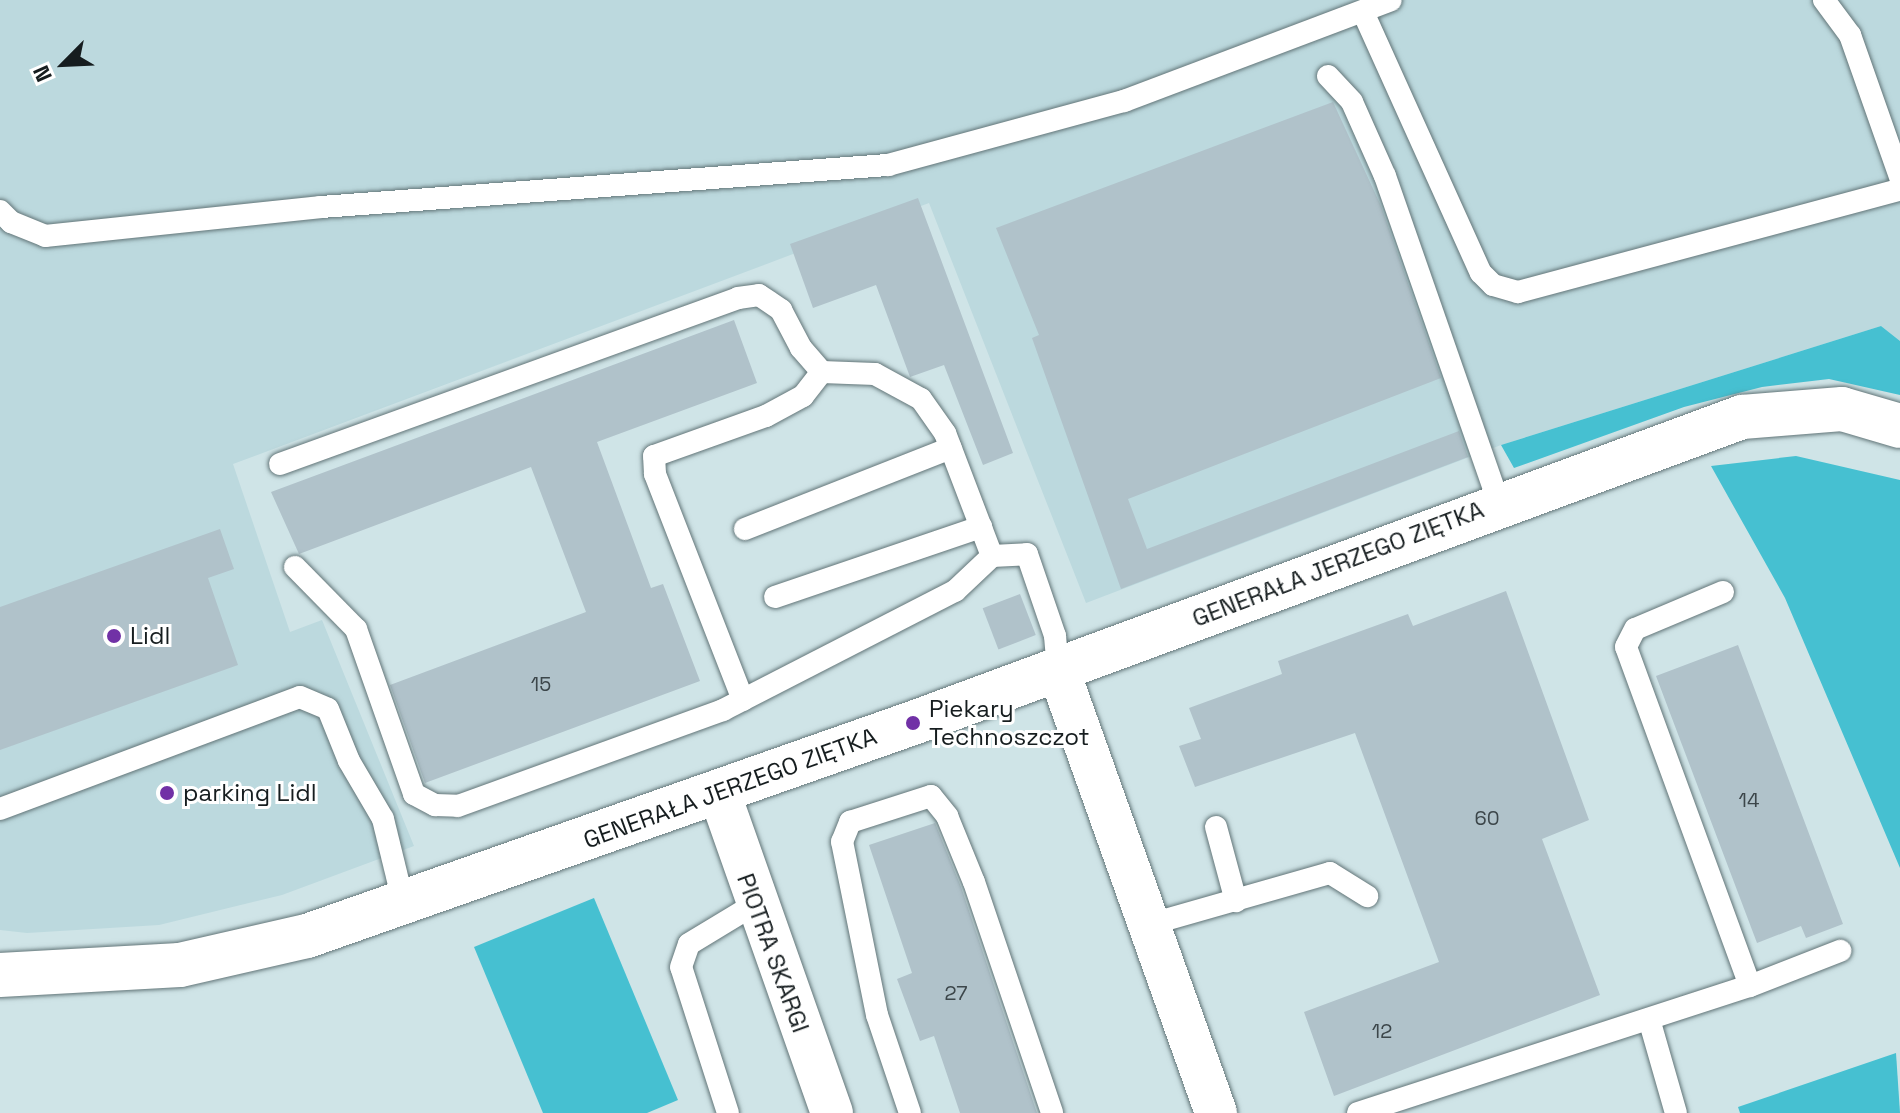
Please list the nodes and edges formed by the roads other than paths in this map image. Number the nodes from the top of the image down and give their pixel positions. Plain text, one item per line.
1 (1391, 0) edge
2 (1824, 0) edge
3 (1363, 12) junction
4 (1328, 76) dead end
5 (1900, 177) edge
6 (1900, 190) edge
7 (0, 211) edge
8 (822, 372) junction
9 (1900, 426) edge
10 (951, 448) junction
11 (280, 464) dead end
12 (1499, 503) junction
13 (981, 527) junction
14 (745, 529) dead end
15 (992, 556) junction
16 (295, 567) dead end
17 (1723, 592) dead end
18 (775, 597) dead end
19 (1058, 669) junction
20 (743, 700) junction
21 (719, 792) junction
22 (0, 809) edge
23 (1216, 827) dead end
24 (1367, 896) dead end
25 (403, 901) junction
26 (1236, 901) junction
27 (755, 904) junction
28 (1151, 924) junction
29 (1840, 951) dead end
30 (0, 975) edge
31 (1750, 986) junction
32 (1649, 1019) junction
33 (728, 1113) edge
34 (832, 1113) edge
35 (910, 1113) edge
36 (1052, 1113) edge
37 (1216, 1113) edge
38 (1358, 1113) edge
39 (1676, 1113) edge

1 - 3 lane
2 - 5 lane
3 - 6 lane
3 - 7 lane
4 - 12 lane
8 - 10 lane
8 - 11 lane
8 - 20 lane
9 - 12 street, GENERAŁA JERZEGO ZIĘTKA
10 - 13 lane
10 - 14 lane
12 - 19 street, GENERAŁA JERZEGO ZIĘTKA
13 - 15 lane
13 - 18 lane
15 - 19 lane
15 - 20 lane
16 - 20 lane
17 - 31 lane
19 - 21 street, GENERAŁA JERZEGO ZIĘTKA
19 - 28 street
21 - 25 street, GENERAŁA JERZEGO ZIĘTKA
21 - 27 street, PIOTRA SKARGI
22 - 25 lane
23 - 26 lane
24 - 26 lane
25 - 30 street, GENERAŁA JERZEGO ZIĘTKA
26 - 28 lane
27 - 33 lane
27 - 34 street, PIOTRA SKARGI
28 - 37 street
29 - 31 lane
31 - 32 lane
32 - 38 lane
32 - 39 lane
35 - 36 lane

